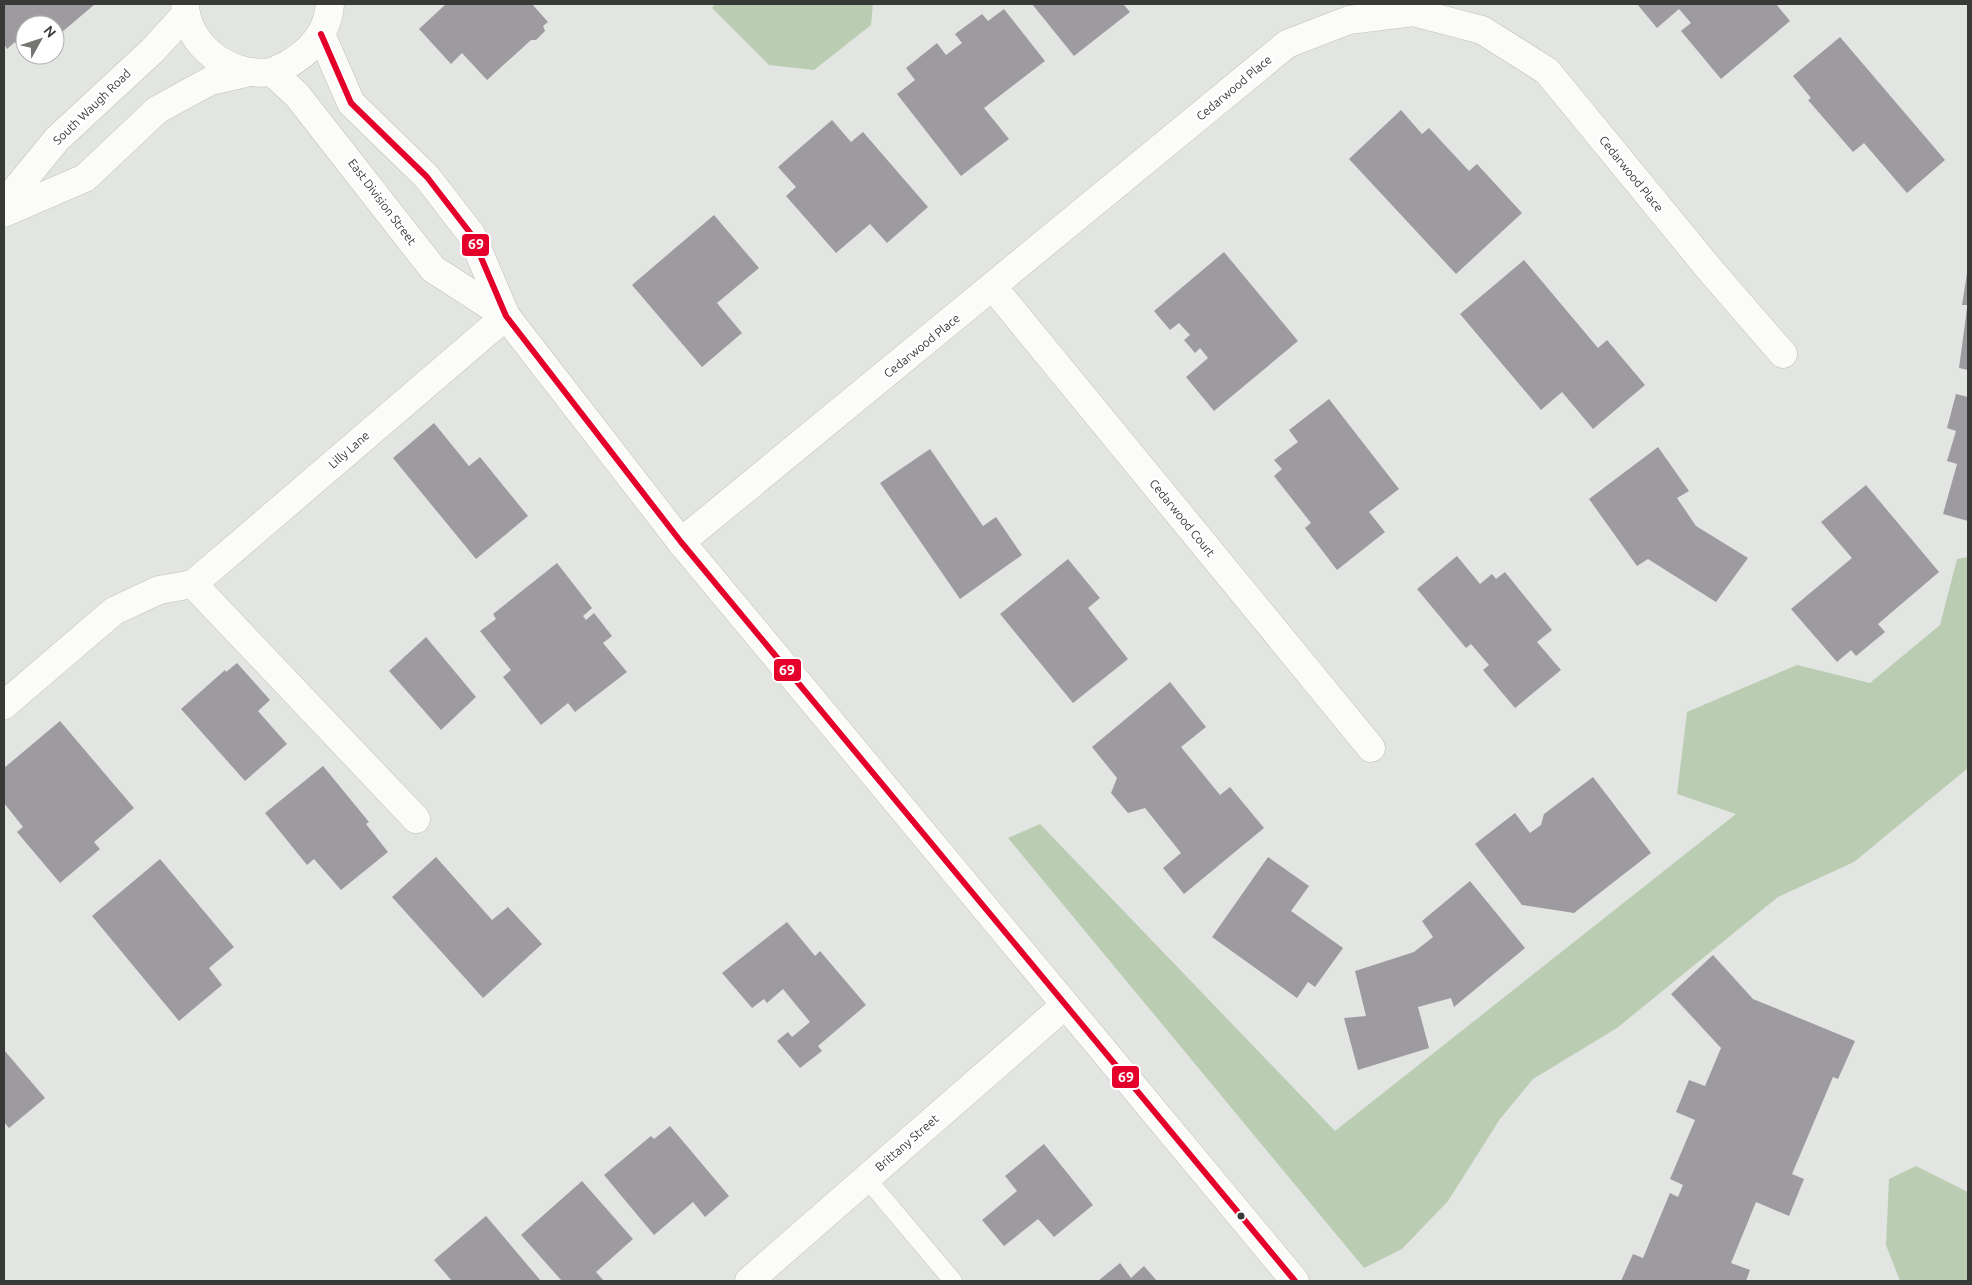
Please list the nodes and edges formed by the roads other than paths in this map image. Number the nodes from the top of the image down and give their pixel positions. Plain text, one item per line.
1 (330, 4) edge
2 (185, 9) edge
3 (322, 34) junction
4 (261, 72) junction
5 (4, 204) edge
6 (4, 214) edge
7 (993, 287) junction
8 (506, 316) junction
9 (1782, 354) dead end
10 (681, 542) junction
11 (193, 584) junction
12 (4, 705) edge
13 (1371, 748) dead end
14 (416, 820) dead end
15 (1065, 1005) junction
16 (867, 1179) junction
17 (750, 1281) edge
18 (953, 1281) edge
19 (1295, 1281) edge

1 - 3 street
2 - 4 street
2 - 5 street, South Waugh Road
3 - 4 street
3 - 8 street, East Division Street
4 - 6 street
4 - 8 street, East Division Street
7 - 9 street, Cedarwood Place
7 - 10 street, Cedarwood Place
7 - 13 street, Cedarwood Court
8 - 10 street, East Division Street
8 - 11 street, Lilly Lane
10 - 15 street, East Division Street
11 - 12 street
11 - 14 street
15 - 16 street, Brittany Street
15 - 19 street, East Division Street
16 - 17 street, Brittany Street
16 - 18 lane

